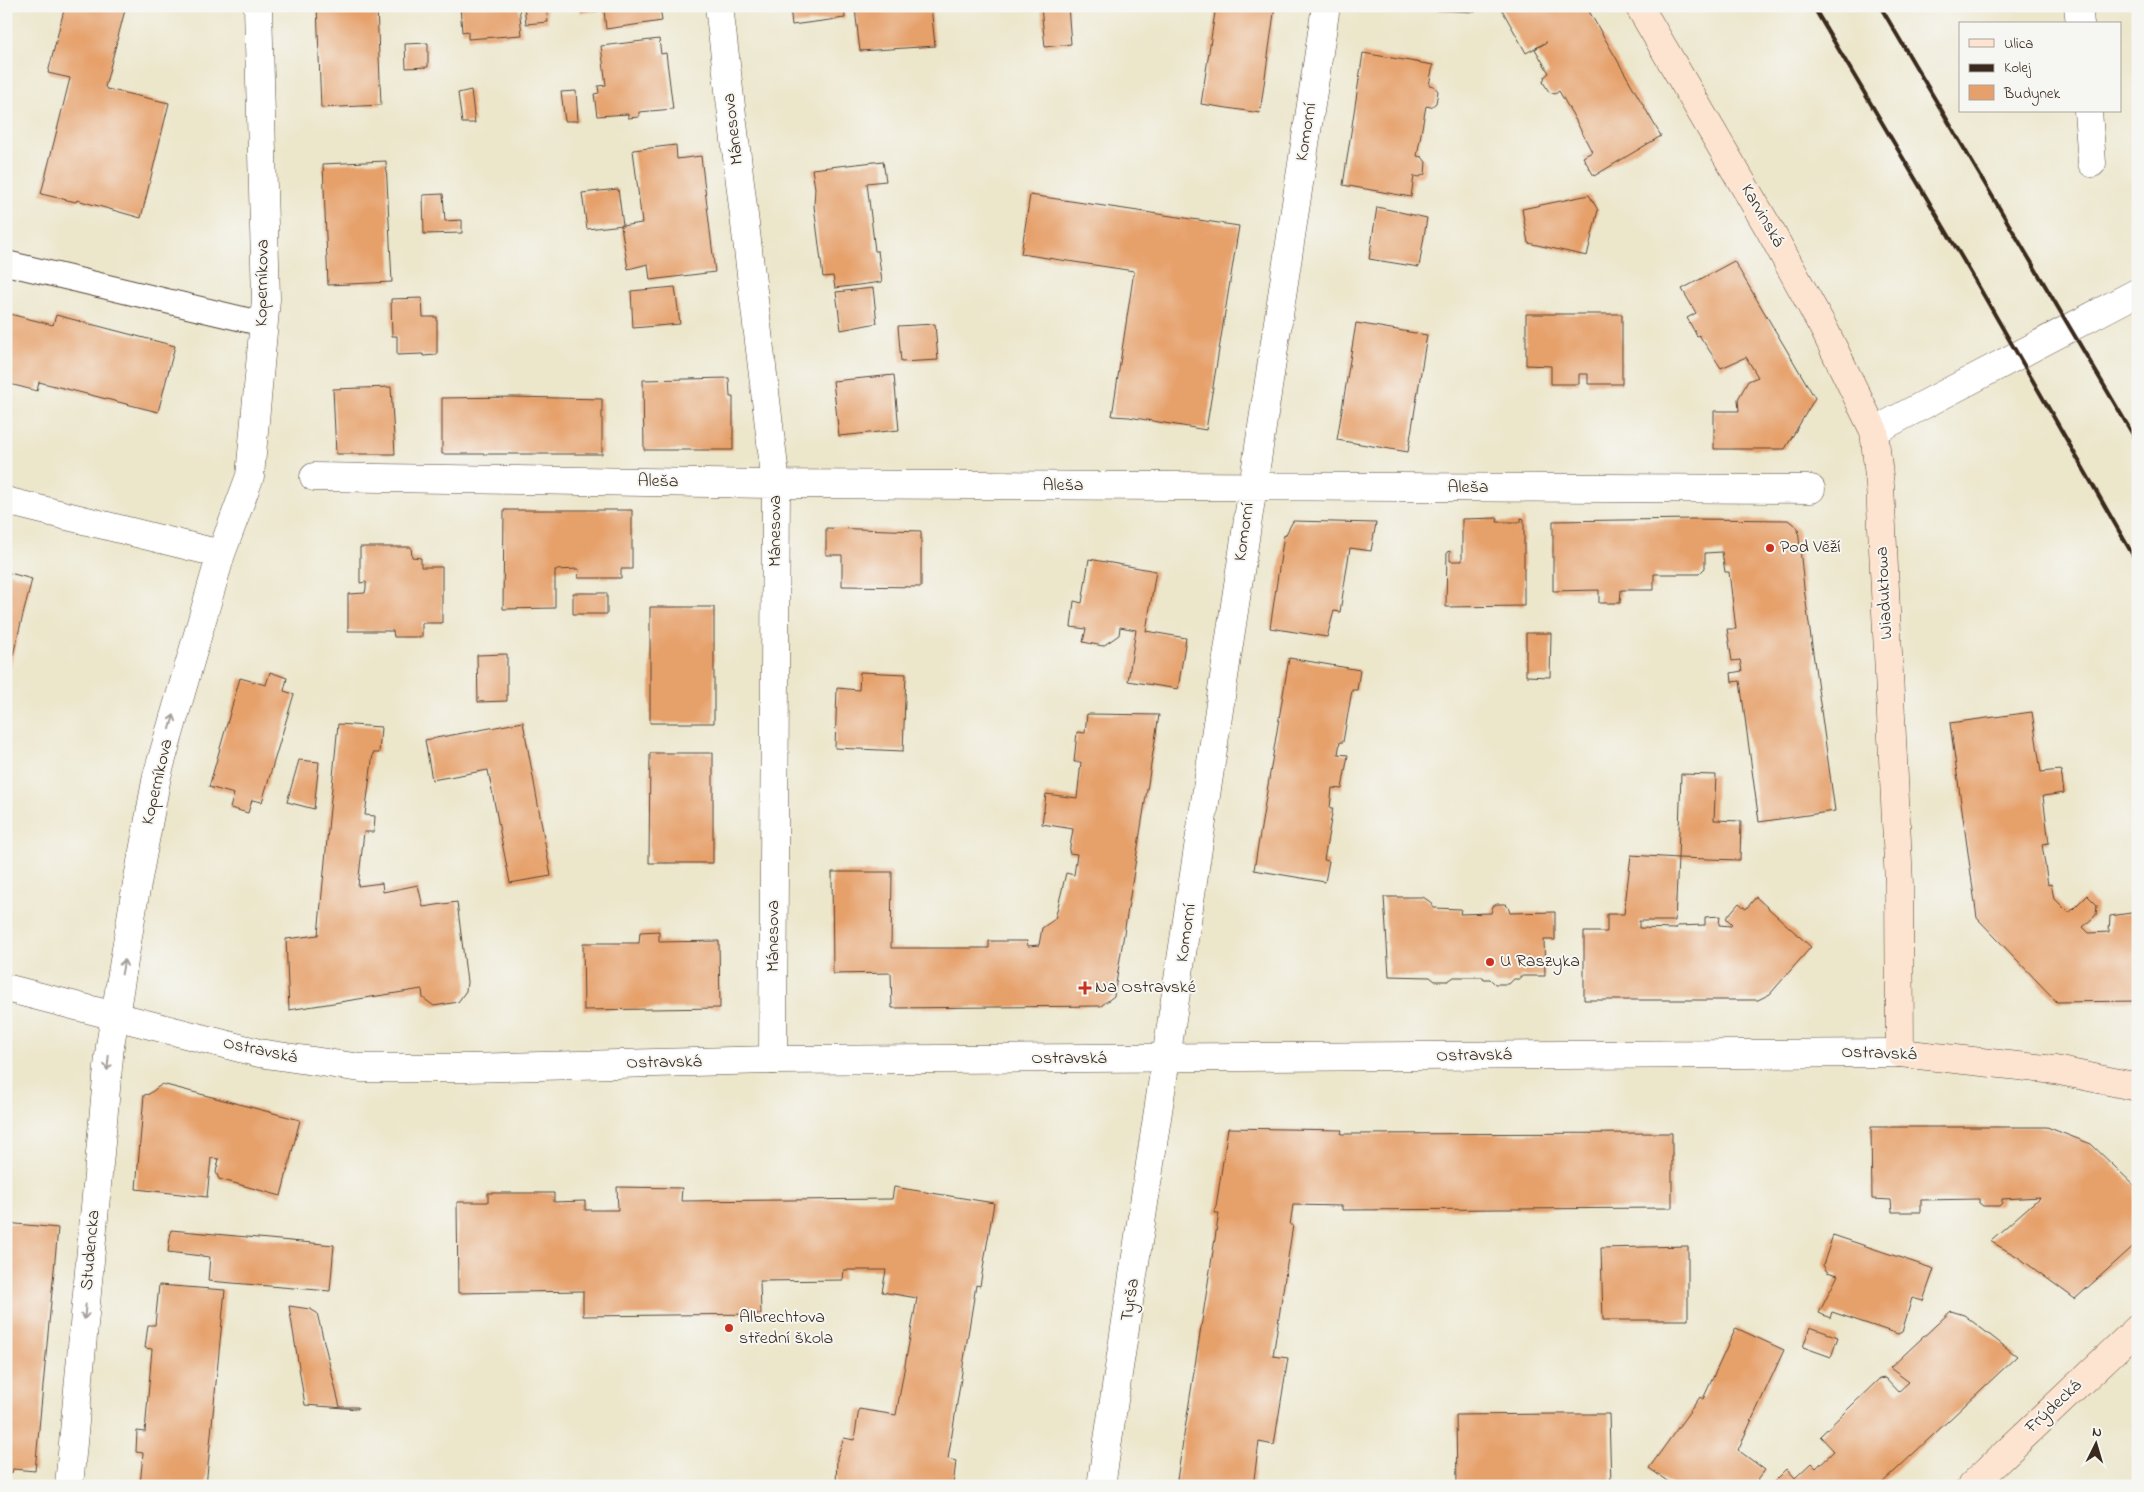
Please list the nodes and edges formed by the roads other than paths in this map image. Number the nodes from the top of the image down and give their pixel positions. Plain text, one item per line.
1 (258, 6) edge
2 (719, 6) edge
3 (1326, 6) edge
4 (1639, 6) edge
5 (2078, 6) edge
6 (2080, 22) edge
7 (2088, 112) edge
8 (2092, 164) dead end
9 (6, 262) edge
10 (2138, 292) edge
11 (264, 324) junction
12 (1874, 431) junction
13 (314, 477) dead end
14 (776, 484) junction
15 (1252, 488) junction
16 (1811, 489) dead end
17 (6, 501) edge
18 (221, 554) junction
19 (6, 988) edge
20 (114, 1014) junction
21 (1900, 1053) junction
22 (1168, 1059) junction
23 (773, 1060) junction
24 (2138, 1087) edge
25 (1160, 1114) joint
26 (2138, 1328) edge
27 (69, 1486) edge
28 (1101, 1486) edge
29 (1971, 1486) edge

1 - 11 street, Koperníkova
2 - 14 street, Mánesova
3 - 15 street, Komorní
4 - 12 main road, Karvinská
5 - 6 street
7 - 8 street
9 - 11 lane
10 - 12 street
11 - 18 street, Koperníkova
12 - 21 main road, Wiaduktowa
13 - 14 street, Aleša
14 - 15 street, Aleša
14 - 23 street, Mánesova
15 - 16 street, Aleša
15 - 22 street, Komorní
17 - 18 street
20 -> 18 street, Koperníkova
19 - 20 street, Ostravská
20 - 23 street, Ostravská
20 -> 27 street, Studencka
21 - 22 street, Ostravská
21 - 24 main road, Ostravská
22 - 23 street, Ostravská
22 - 25 street, Komorní
25 - 28 street, Tyrša
26 - 29 main road, Frýdecká

